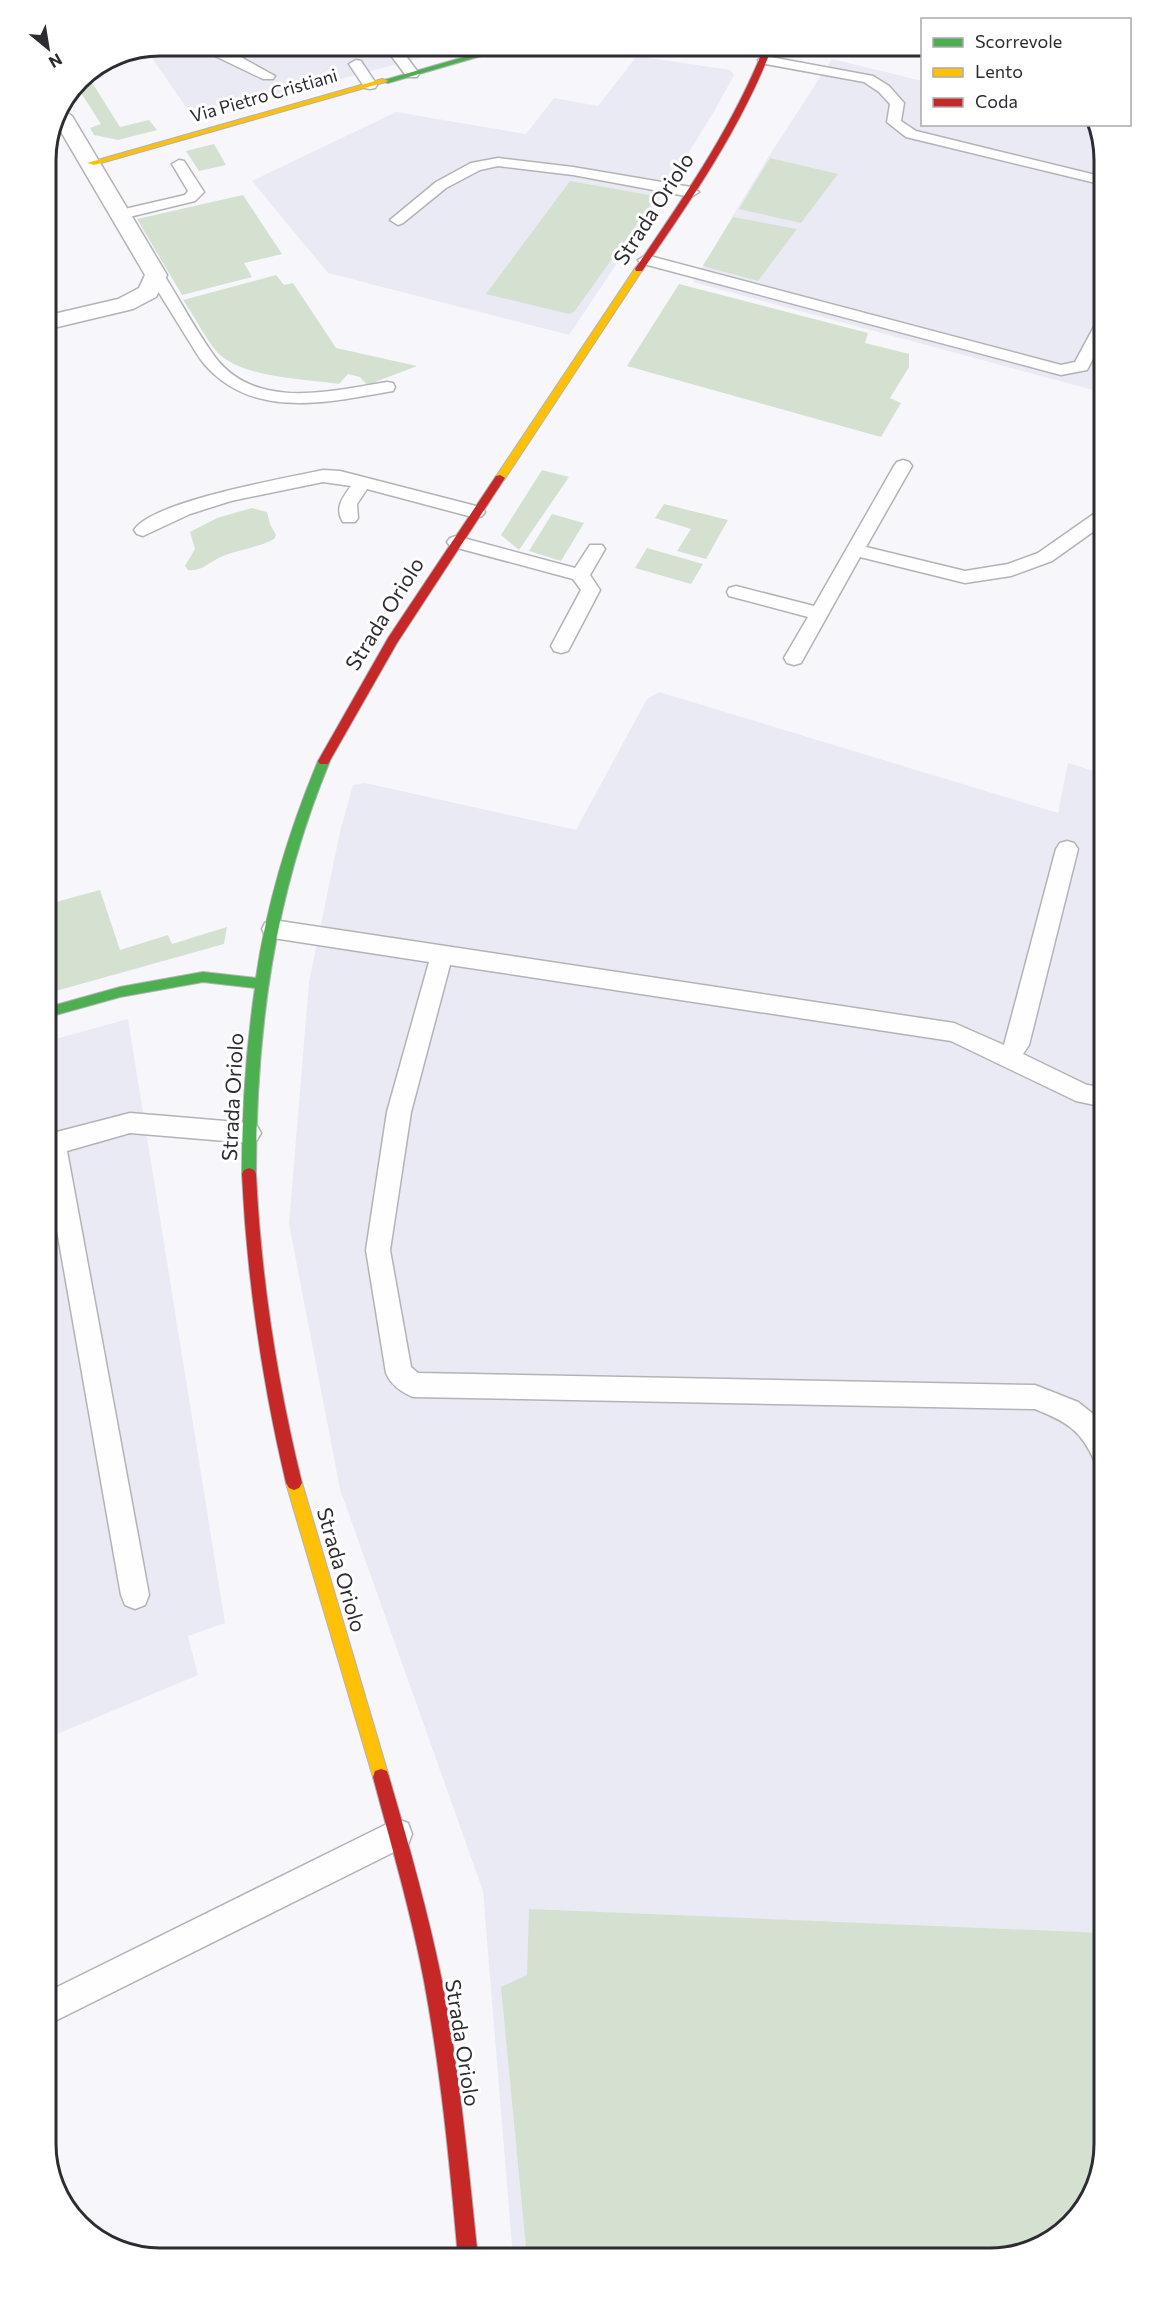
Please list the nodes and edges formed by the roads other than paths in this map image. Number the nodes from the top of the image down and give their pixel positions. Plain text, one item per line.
1 (226, 56) edge
2 (399, 56) edge
3 (476, 56) edge
4 (764, 56) edge
5 (786, 56) edge
6 (356, 64) dead end
7 (412, 74) junction
8 (268, 76) dead end
9 (370, 85) junction
10 (64, 119) edge
11 (92, 163) junction
12 (179, 165) dead end
13 (1094, 181) edge
14 (691, 192) junction
15 (121, 214) junction
16 (398, 220) dead end
17 (646, 260) junction
18 (156, 275) junction
19 (56, 320) edge
20 (1094, 342) edge
21 (387, 387) dead end
22 (903, 466) dead end
23 (362, 483) junction
24 (476, 512) junction
25 (350, 518) dead end
26 (1094, 522) edge
27 (143, 530) dead end
28 (456, 542) junction
29 (596, 549) dead end
30 (855, 550) junction
31 (580, 575) junction
32 (736, 592) dead end
33 (819, 615) junction
34 (561, 646) dead end
35 (794, 658) dead end
36 (1067, 849) dead end
37 (273, 929) junction
38 (442, 955) junction
39 (260, 983) junction
40 (56, 1010) edge
41 (1008, 1058) junction
42 (1094, 1096) edge
43 (249, 1133) junction
44 (56, 1143) edge
45 (56, 1177) edge
46 (1094, 1432) edge
47 (135, 1595) dead end
48 (397, 1834) junction
49 (56, 2004) edge
50 (467, 2247) edge

1 - 8 lane
2 - 7 lane
3 - 7 street, Via Pietro Cristiani
4 - 14 street, Strada Oriolo
5 - 13 lane
6 - 9 lane
7 - 9 street, Via Pietro Cristiani
9 - 11 street, Via Pietro Cristiani
10 - 11 street
11 - 15 street
12 - 15 lane
14 - 16 lane
14 - 17 street, Strada Oriolo
15 - 18 street
17 - 20 lane
17 - 24 street, Strada Oriolo
18 - 19 street
18 - 21 lane
22 - 30 lane
23 - 24 lane
23 - 25 lane
23 - 27 lane
24 - 28 street, Strada Oriolo
26 - 30 lane
28 - 31 lane
28 - 37 street, Strada Oriolo
29 - 31 lane
30 - 33 lane
31 - 34 lane
32 - 33 lane
33 - 35 lane
36 - 41 lane
37 - 38 lane
37 - 39 street, Strada Oriolo
38 - 41 lane
38 - 46 lane
39 - 40 street
39 - 43 street, Strada Oriolo
41 - 42 lane
43 - 44 lane
43 - 48 street, Strada Oriolo
45 - 47 lane
48 - 49 lane
48 - 50 street, Strada Oriolo

